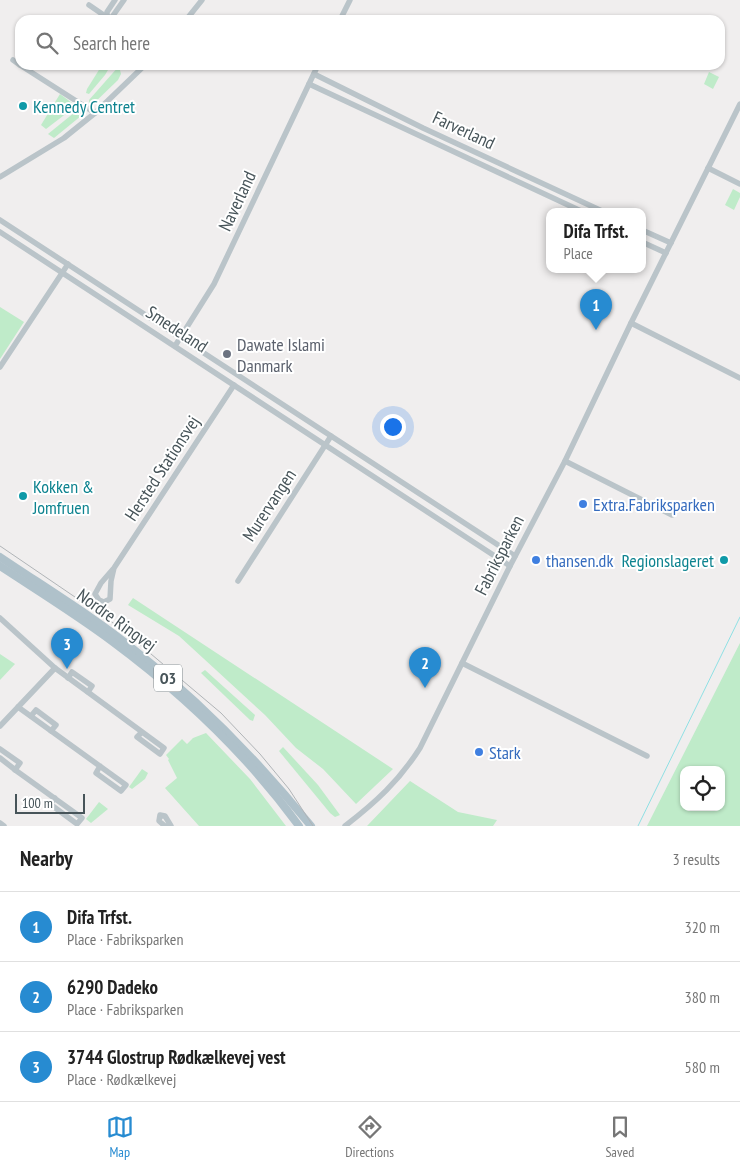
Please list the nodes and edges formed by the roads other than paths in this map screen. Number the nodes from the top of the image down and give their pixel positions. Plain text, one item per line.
1 (115, 0) edge
2 (124, 0) edge
3 (202, 0) edge
4 (350, 0) edge
5 (89, 5) dead end
6 (103, 15) edge
7 (108, 15) edge
8 (113, 15) edge
9 (190, 15) edge
10 (342, 15) edge
11 (28, 70) edge
12 (140, 70) edge
13 (316, 70) edge
14 (314, 74) junction
15 (309, 84) junction
16 (740, 104) edge
17 (95, 113) junction
18 (423, 128) junction
19 (420, 136) junction
20 (480, 154) junction
21 (476, 162) junction
22 (708, 168) junction
23 (518, 172) junction
24 (0, 177) edge
25 (532, 179) junction
26 (514, 180) junction
27 (740, 184) edge
28 (529, 187) junction
29 (574, 208) edge
30 (595, 208) edge
31 (0, 220) edge
32 (0, 232) edge
33 (646, 232) edge
34 (671, 243) junction
35 (646, 244) edge
36 (666, 253) junction
37 (68, 264) junction
38 (62, 273) junction
39 (631, 323) junction
40 (181, 337) junction
41 (175, 346) junction
42 (0, 367) edge
43 (740, 378) edge
44 (234, 385) junction
45 (254, 385) junction
46 (248, 394) junction
47 (331, 436) junction
48 (325, 445) junction
49 (565, 461) junction
50 (672, 515) dead end
51 (515, 556) junction
52 (0, 557) edge
53 (0, 566) edge
54 (510, 566) junction
55 (114, 568) junction
56 (238, 581) dead end
57 (0, 618) edge
58 (462, 663) junction
59 (54, 668) junction
60 (18, 707) junction
61 (0, 726) edge
62 (142, 732) dead end
63 (0, 749) edge
64 (647, 756) dead end
65 (0, 758) edge
66 (100, 766) junction
67 (15, 770) junction
68 (55, 798) junction
69 (0, 823) edge
70 (4, 826) edge
71 (165, 826) edge
72 (171, 826) edge
73 (299, 826) edge
74 (311, 826) edge
75 (345, 826) edge

1 - 7 street
2 - 8 street
3 - 9 street
4 - 10 street
5 - 6 street
11 - 17 street
12 - 17 street
13 - 14 street, Naverland
14 - 15 street, Naverland
14 - 18 street, Farverland
15 - 19 street, Farverland
15 - 40 street, Naverland
16 - 22 street, Fabriksparken
17 - 24 street
18 - 19 street
18 - 20 street, Farverland
19 - 21 street, Farverland
20 - 21 street
20 - 23 street, Farverland
21 - 26 street, Farverland
22 - 27 street
22 - 34 street, Fabriksparken
23 - 25 street, Farverland
23 - 26 street
25 - 28 street
25 - 30 street, Farverland
26 - 28 street, Farverland
28 - 29 street, Farverland
31 - 37 street, Smedeland
32 - 38 street, Smedeland
33 - 34 street
34 - 36 street, Fabriksparken
35 - 36 street
36 - 39 street, Fabriksparken
37 - 38 street
37 - 40 street, Smedeland
38 - 41 street, Smedeland
38 - 42 street
39 - 43 street
39 - 49 street, Fabriksparken
40 - 41 street, Naverland
40 - 45 street, Smedeland
41 - 44 street, Smedeland
44 - 46 street, Smedeland
44 - 55 street, Hersted Stationsvej
45 - 46 street
45 - 47 street, Smedeland
46 - 48 street, Smedeland
47 - 48 street
47 - 51 street, Smedeland
48 - 54 street, Smedeland
48 - 56 street, Murervangen
49 - 50 street
49 - 51 street, Fabriksparken
51 - 54 street, Fabriksparken
52 - 74 main road, Nordre Ringvej / O3
53 - 73 main road, Nordre Ringvej / O3
54 - 58 street, Fabriksparken
55 - 55 street, Hersted Stationsvej
57 - 59 street
58 - 64 street
58 - 75 street, Fabriksparken
59 - 60 street
59 - 62 street
60 - 61 street
60 - 66 street
63 - 67 street
65 - 67 street
66 - 66 street
67 - 68 street
68 - 68 street
69 - 70 street
71 - 72 street

